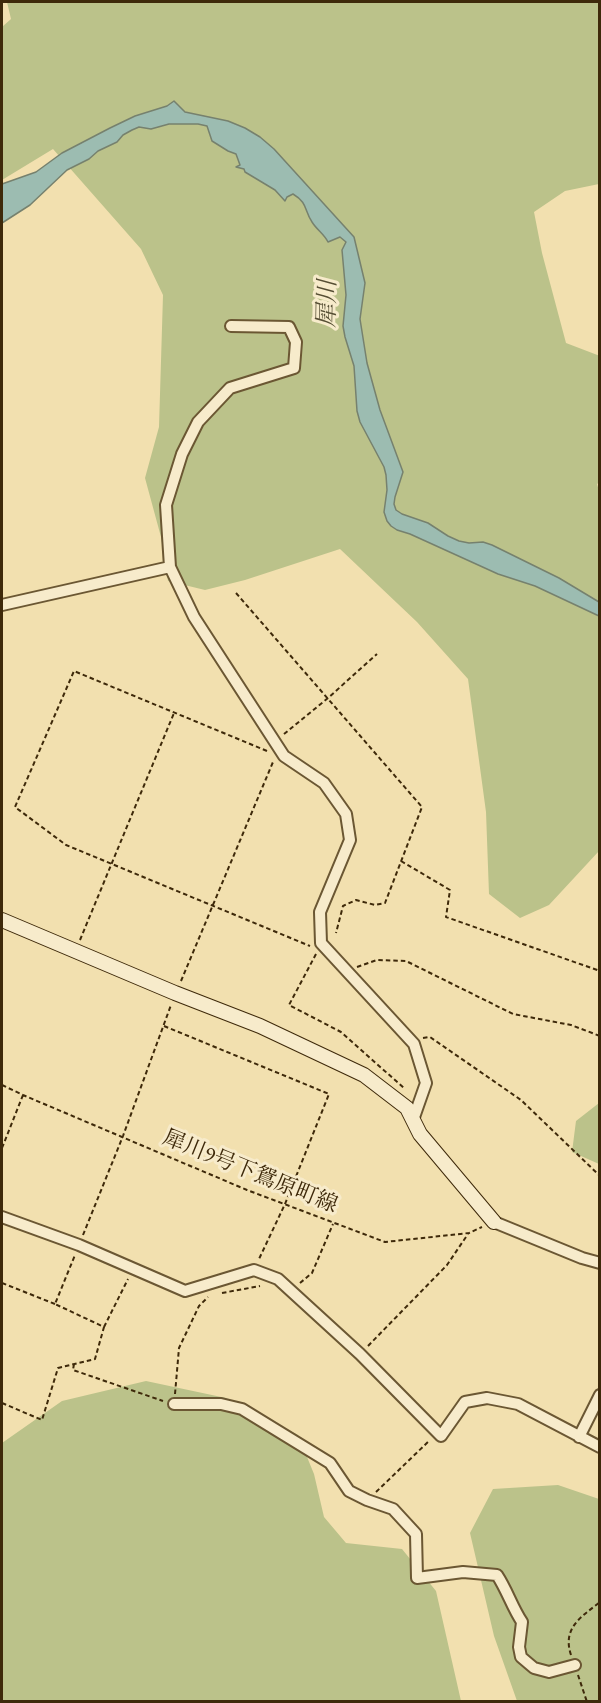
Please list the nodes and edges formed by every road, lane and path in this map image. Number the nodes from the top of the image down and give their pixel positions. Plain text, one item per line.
1 (231, 326) dead end
2 (170, 567) junction
3 (236, 593) dead end
4 (2, 605) edge
5 (377, 654) dead end
6 (328, 698) junction
7 (174, 713) junction
8 (274, 741) junction
9 (280, 755) junction
10 (401, 861) junction
11 (213, 906) junction
12 (2, 920) edge
13 (336, 933) dead end
14 (321, 943) junction
15 (76, 950) junction
16 (346, 971) junction
17 (600, 971) edge
18 (175, 993) junction
19 (163, 1026) junction
20 (600, 1036) edge
21 (411, 1041) junction
22 (2, 1085) edge
23 (408, 1092) dead end
24 (23, 1095) junction
25 (413, 1120) junction
26 (123, 1136) junction
27 (2, 1148) edge
28 (600, 1176) edge
29 (285, 1204) junction
30 (2, 1217) edge
31 (494, 1222) junction
32 (334, 1223) junction
33 (469, 1233) junction
34 (79, 1245) junction
35 (600, 1250) edge
36 (596, 1262) edge
37 (133, 1269) junction
38 (254, 1270) junction
39 (2, 1284) edge
40 (266, 1288) dead end
41 (290, 1290) junction
42 (219, 1294) dead end
43 (209, 1296) dead end
44 (55, 1304) junction
45 (104, 1327) junction
46 (360, 1354) junction
47 (74, 1364) junction
48 (600, 1395) edge
49 (2, 1403) edge
50 (174, 1404) junction
51 (437, 1433) junction
52 (579, 1437) junction
53 (600, 1447) edge
54 (367, 1500) junction
55 (600, 1602) edge
56 (575, 1665) junction
57 (587, 1701) edge

1 - 2 street
2 - 4 street
2 - 8 street
3 - 6 path
5 - 6 path
6 - 8 path
6 - 10 path
7 - 9 path
7 - 11 path
7 - 15 path
8 - 9 street
9 - 11 path
9 - 14 street
10 - 13 path
10 - 17 path
11 - 14 path
11 - 18 path
12 - 15 street
14 - 16 street
14 - 23 path
15 - 18 street
16 - 20 path
16 - 21 street
18 - 19 path
18 - 25 street
19 - 26 path
19 - 29 path
21 - 25 street
21 - 28 path
22 - 24 path, 犀川9号下鴛原町線
24 - 26 path, 犀川9号下鴛原町線
24 - 27 path
25 - 31 street
26 - 29 path, 犀川9号下鴛原町線
26 - 34 path
29 - 32 path, 犀川9号下鴛原町線
29 - 38 path
30 - 34 street
31 - 33 path, 犀川9号下鴛原町線
31 - 36 street
32 - 33 path, 犀川9号下鴛原町線
32 - 41 path
33 - 46 path
34 - 37 street
34 - 44 path
35 - 36 street
37 - 38 street
37 - 45 path
38 - 41 street
39 - 44 path
40 - 42 path
41 - 46 street
43 - 50 path
44 - 45 path
45 - 47 path
46 - 51 street
47 - 49 path
47 - 50 path
48 - 52 street
50 - 54 street
51 - 52 street
51 - 54 path
52 - 53 street
54 - 56 street
55 - 56 path
56 - 57 path

